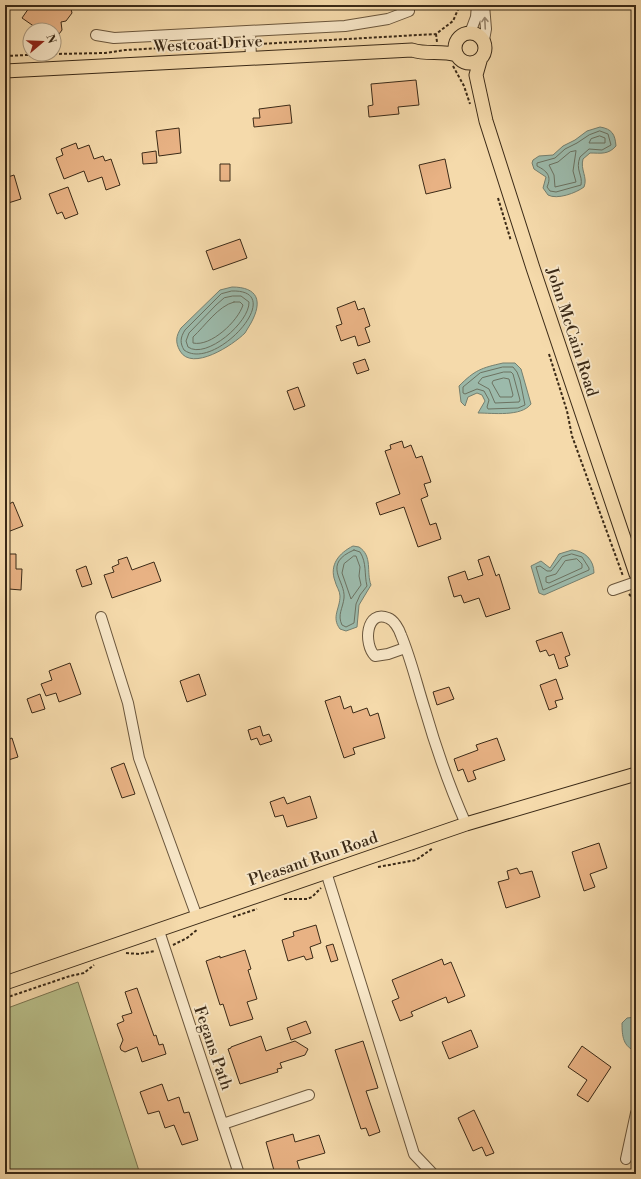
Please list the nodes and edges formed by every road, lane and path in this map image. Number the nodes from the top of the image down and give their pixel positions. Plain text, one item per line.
1 (460, 5) edge
2 (477, 5) edge
3 (484, 5) edge
4 (409, 10) dead end
5 (250, 32) junction
6 (96, 35) dead end
7 (464, 36) junction
8 (484, 40) junction
9 (243, 44) dead end
10 (258, 44) dead end
11 (412, 50) junction
12 (62, 54) edge
13 (22, 55) edge
14 (5, 56) edge
15 (459, 58) junction
16 (251, 59) junction
17 (480, 61) junction
18 (5, 71) edge
19 (480, 100) junction
20 (498, 194) dead end
21 (513, 246) dead end
22 (547, 347) dead end
23 (636, 574) edge
24 (636, 582) edge
25 (625, 586) junction
26 (613, 590) dead end
27 (636, 602) edge
28 (101, 617) dead end
29 (405, 648) dead end
30 (636, 774) edge
31 (466, 824) junction
32 (436, 845) dead end
33 (374, 868) dead end
34 (328, 877) junction
35 (280, 900) dead end
36 (259, 908) dead end
37 (226, 918) dead end
38 (198, 922) junction
39 (159, 931) junction
40 (164, 948) junction
41 (124, 953) dead end
42 (97, 963) dead end
43 (5, 983) edge
44 (5, 998) edge
45 (310, 1095) dead end
46 (636, 1113) edge
47 (223, 1124) junction
48 (626, 1159) dead end
49 (239, 1174) edge
50 (433, 1174) edge

1 - 10 path
2 - 7 street
8 -> 3 street
4 - 5 street
5 - 6 street
5 - 16 street
7 - 8 main road
7 - 11 main road, Westcoat Drive
7 - 15 main road
8 - 17 main road
9 - 12 path
11 - 15 main road, Westcoat Drive
11 - 16 main road, Westcoat Drive
13 - 14 path
15 - 17 main road
15 - 19 main road, John McCain Road
16 - 18 main road, Westcoat Drive
17 - 19 main road, John McCain Road
19 - 23 main road, John McCain Road
20 - 21 path
22 - 25 path
24 - 25 street
25 - 26 street
25 - 27 path
28 - 38 street
29 - 31 street
30 - 31 main road, Pleasant Run Road
31 - 34 main road, Pleasant Run Road
32 - 33 path
34 - 35 path
34 - 38 main road, Pleasant Run Road
34 - 50 street
36 - 37 path
38 - 39 main road, Pleasant Run Road
38 - 40 path
39 - 40 street, Fegans Path
39 - 43 main road, Pleasant Run Road
40 - 41 path
40 - 47 street, Fegans Path
42 - 44 path
45 - 47 street
46 - 48 street
47 - 49 street, Fegans Path

